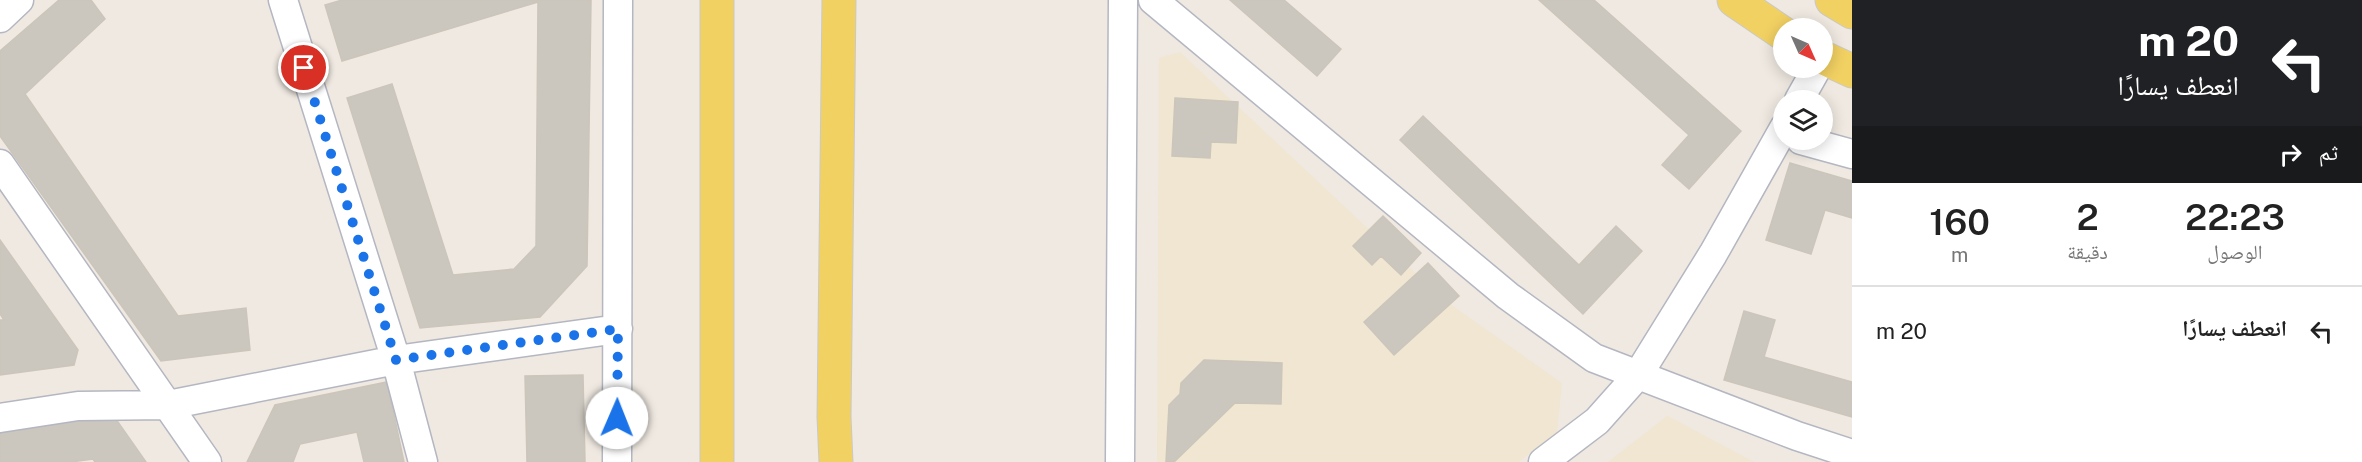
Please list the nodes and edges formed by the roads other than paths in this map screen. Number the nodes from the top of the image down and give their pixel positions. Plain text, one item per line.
1 (19, 0) edge
2 (283, 0) edge
3 (618, 0) edge
4 (717, 0) edge
5 (838, 0) edge
6 (1123, 0) edge
7 (1153, 0) edge
8 (1734, 0) edge
9 (1832, 0) edge
10 (1852, 12) edge
11 (0, 18) edge
12 (1773, 27) edge
13 (1833, 62) edge
14 (1852, 71) edge
15 (1833, 148) edge
16 (1777, 150) edge
17 (1852, 154) edge
18 (0, 164) edge
19 (618, 329) junction
20 (396, 360) junction
21 (1638, 375) junction
22 (168, 405) junction
23 (0, 418) edge
24 (1852, 454) edge
25 (207, 462) edge
26 (423, 462) edge
27 (617, 462) edge
28 (717, 462) edge
29 (836, 462) edge
30 (1120, 462) edge
31 (1543, 462) edge

1 - 11 street
2 - 20 street
3 - 19 street
4 - 28 main road
5 - 29 main road
6 - 30 street
7 - 21 street
8 - 12 main road
9 - 10 main road
13 - 14 main road
15 - 17 street
16 - 21 street
18 - 22 street
19 - 20 street
19 - 27 street
20 - 22 street
20 - 26 street
21 - 24 street
21 - 31 street
22 - 23 street
22 - 25 street

